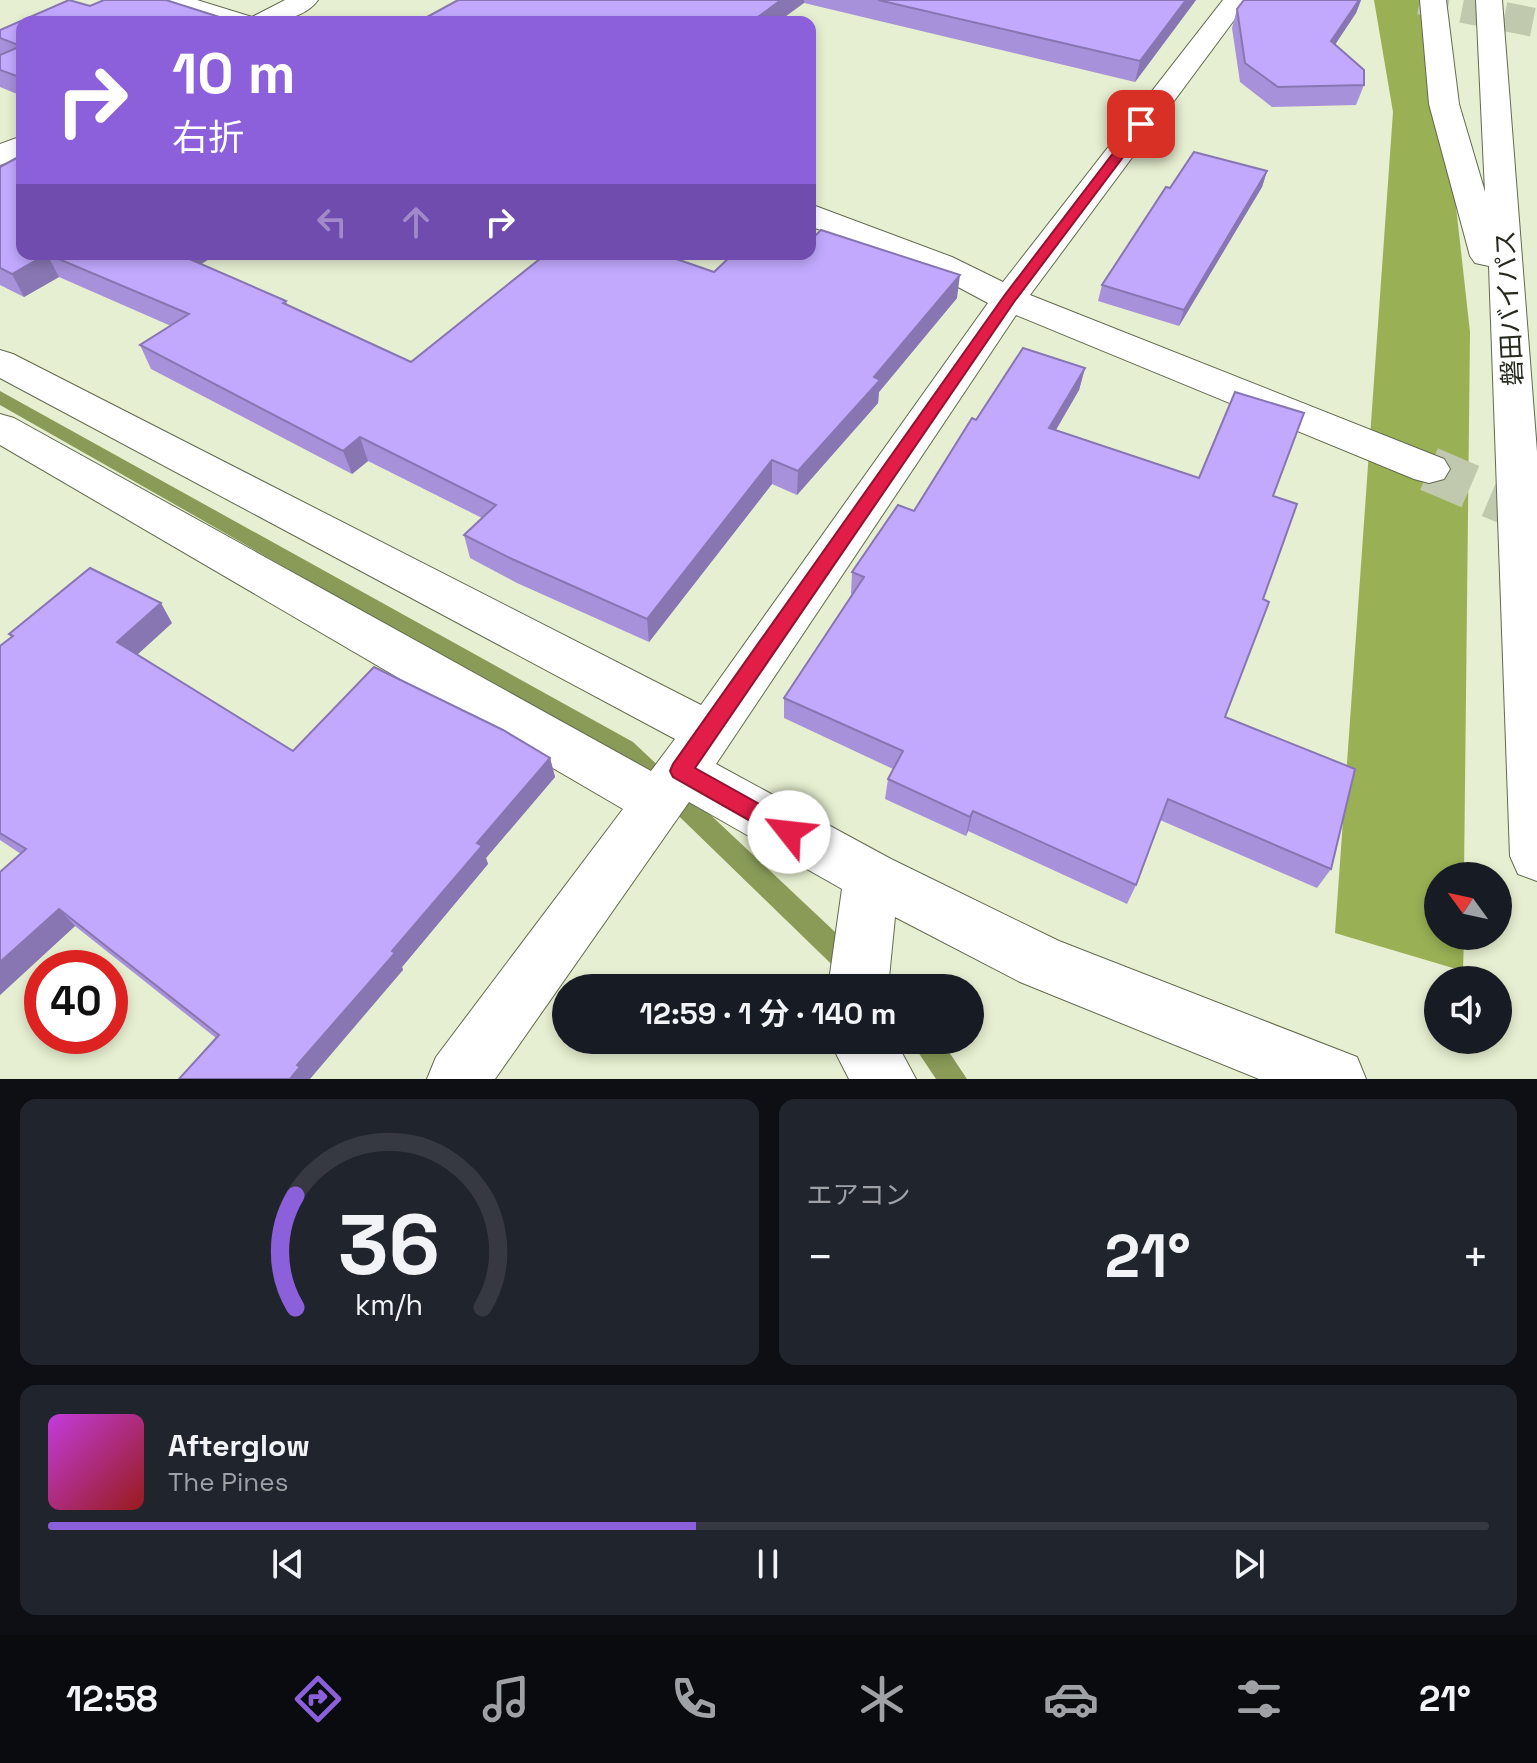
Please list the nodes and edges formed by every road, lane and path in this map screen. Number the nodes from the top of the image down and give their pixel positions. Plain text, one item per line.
1 (169, 0) edge
2 (305, 0) edge
3 (1236, 0) edge
4 (1433, 0) edge
5 (1489, 0) edge
6 (223, 16) edge
7 (274, 16) edge
8 (816, 216) edge
9 (1009, 299) junction
10 (1511, 344) junction
11 (0, 362) edge
12 (0, 427) edge
13 (1429, 469) tunnel mouth
14 (682, 769) junction
15 (1537, 856) edge
16 (871, 877) junction
17 (860, 974) edge
18 (868, 1054) edge
19 (1314, 1075) edge
20 (458, 1079) edge
21 (885, 1079) edge

1 - 6 main road
2 - 7 main road
3 - 9 main road
4 - 10 main road
5 - 10 main road, 磐田バイパス
8 - 9 main road
9 - 13 main road
9 - 14 main road
10 - 15 main road, 磐田バイパス
11 - 14 main road
12 - 14 main road
14 - 16 main road
14 - 20 main road
16 - 17 main road
16 - 19 main road
18 - 21 main road

